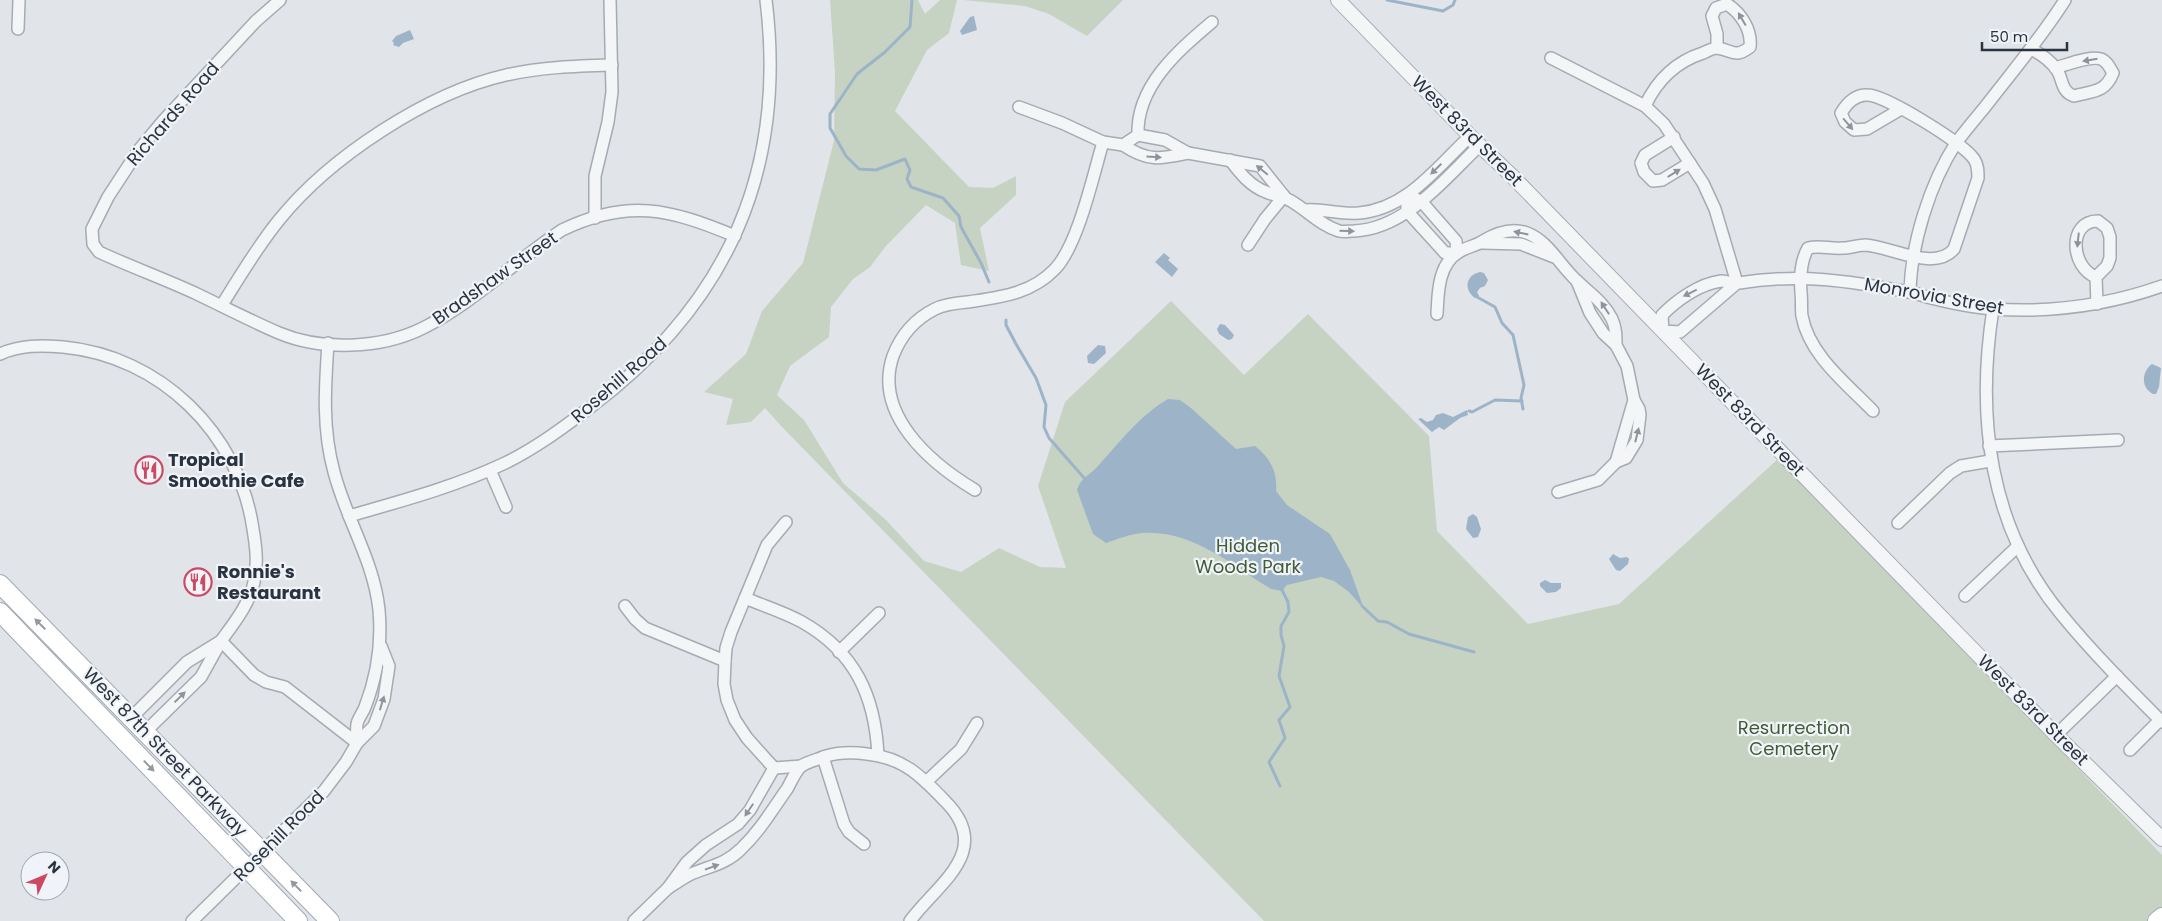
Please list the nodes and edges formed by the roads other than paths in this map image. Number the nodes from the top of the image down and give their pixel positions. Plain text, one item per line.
1 (19, 0) edge
2 (280, 0) edge
3 (610, 0) edge
4 (766, 0) edge
5 (1338, 0) edge
6 (2065, 0) edge
7 (1212, 22) dead end
8 (18, 29) dead end
9 (1717, 48) junction
10 (2031, 49) junction
11 (1551, 58) dead end
12 (612, 65) junction
13 (2055, 68) junction
14 (1645, 106) junction
15 (1019, 107) dead end
16 (1901, 109) junction
17 (1138, 134) junction
18 (1674, 138) junction
19 (1474, 140) junction
20 (1103, 142) junction
21 (1956, 143) junction
22 (1123, 145) junction
23 (1188, 153) junction
24 (1230, 160) junction
25 (1690, 163) junction
26 (1407, 195) junction
27 (1284, 196) junction
28 (1421, 201) junction
29 (1305, 210) junction
30 (1407, 211) junction
31 (595, 218) junction
32 (735, 236) junction
33 (92, 244) joint
34 (1248, 245) dead end
35 (1457, 253) junction
36 (1915, 256) junction
37 (1801, 277) junction
38 (2096, 277) junction
39 (1737, 283) junction
40 (2162, 286) edge
41 (1910, 292) junction
42 (2097, 304) junction
43 (222, 305) junction
44 (1993, 309) junction
45 (1436, 314) dead end
46 (1663, 331) junction
47 (328, 344) junction
48 (0, 354) edge
49 (1873, 410) dead end
50 (2118, 440) dead end
51 (1989, 446) junction
52 (1990, 461) junction
53 (490, 470) junction
54 (975, 490) dead end
55 (1558, 492) dead end
56 (506, 507) dead end
57 (349, 516) junction
58 (786, 522) dead end
59 (1898, 524) dead end
60 (2018, 546) junction
61 (0, 584) edge
62 (1965, 596) dead end
63 (745, 598) junction
64 (625, 606) dead end
65 (0, 612) edge
66 (879, 613) dead end
67 (221, 641) junction
68 (381, 646) junction
69 (839, 652) junction
70 (725, 661) junction
71 (2117, 676) junction
72 (68, 681) junction
73 (132, 717) junction
74 (2161, 721) edge
75 (976, 724) dead end
76 (145, 732) junction
77 (2056, 735) junction
78 (357, 744) junction
79 (2130, 750) dead end
80 (878, 755) junction
81 (824, 757) junction
82 (802, 766) junction
83 (774, 768) junction
84 (926, 782) junction
85 (2162, 839) edge
86 (864, 844) dead end
87 (262, 851) junction
88 (246, 868) junction
89 (668, 888) junction
90 (2162, 916) edge
91 (192, 921) edge
92 (298, 921) edge
93 (330, 921) edge
94 (634, 921) edge
95 (910, 921) edge
96 (2158, 921) edge

1 - 8 street
2 - 33 street, Richards Road
3 - 12 street
4 - 32 street, Rosehill Road
5 - 19 street, West 83rd Street
6 - 10 street
7 - 17 street
9 -> 9 street
9 - 14 street
10 - 13 street
10 - 21 street
11 - 14 street
12 - 31 street
12 - 43 street
13 -> 13 street
14 - 18 street
15 - 20 street
16 -> 16 street
16 - 21 street
17 - 22 street
17 - 23 street
18 - 25 street
18 -> 25 street
19 -> 26 street
19 - 28 street
19 - 46 street, West 83rd Street
20 - 22 street
20 - 54 street
21 - 36 street
21 - 36 street
22 -> 23 street
23 - 24 street
24 - 27 street
27 -> 24 street
25 - 39 street
26 - 28 street
26 - 29 street
26 - 30 street
27 - 29 street
27 - 34 street
28 - 30 street
28 - 35 street
29 -> 30 street
30 - 35 street
31 - 32 street, Bradshaw Street
31 - 47 street, Bradshaw Street
32 - 53 street, Rosehill Road
33 - 43 street, Bradshaw Street
35 - 45 street
35 - 55 street
36 - 37 street
36 - 41 street
37 - 39 street, Monrovia Street
37 - 41 street, Monrovia Street
37 - 49 street
38 -> 38 street
38 - 42 street
39 - 46 street
39 -> 46 street, Monrovia Street
40 - 42 street, Monrovia Street
41 - 44 street, Monrovia Street
42 - 44 street, Monrovia Street
43 - 47 street, Bradshaw Street
44 - 51 street
46 - 77 street, West 83rd Street
47 - 57 street, Rosehill Road
48 - 67 street
50 - 51 street
51 - 52 street
52 - 59 street
52 - 60 street
53 - 56 street
53 - 57 street, Rosehill Road
57 - 68 street, Rosehill Road
58 - 63 street
60 - 62 street
60 - 71 street
73 -> 61 main road, West 87th Street Parkway
63 - 69 street
63 - 70 street
64 - 70 street
65 - 72 main road, West 87th Street Parkway
66 - 69 street
67 - 73 street
76 -> 67 street
67 - 78 street
68 - 78 street, Rosehill Road
78 -> 68 street, Rosehill Road
69 - 80 street
70 - 83 street
71 - 74 street
71 - 77 street
72 - 76 main road
72 -> 88 main road, West 87th Street Parkway
73 - 76 main road, West 87th Street Parkway
74 - 79 street
75 - 84 street
76 - 87 main road, West 87th Street Parkway
77 - 85 street, West 83rd Street
78 - 87 street, Rosehill Road
80 - 81 street
80 - 84 street
81 - 82 street
81 - 86 street
82 - 83 street
89 -> 82 street
83 -> 89 street
84 - 95 street
87 - 88 street, Rosehill Road
93 -> 87 main road, West 87th Street Parkway
88 - 91 street, Rosehill Road
88 - 92 main road, West 87th Street Parkway
89 - 94 street
90 - 96 main road

